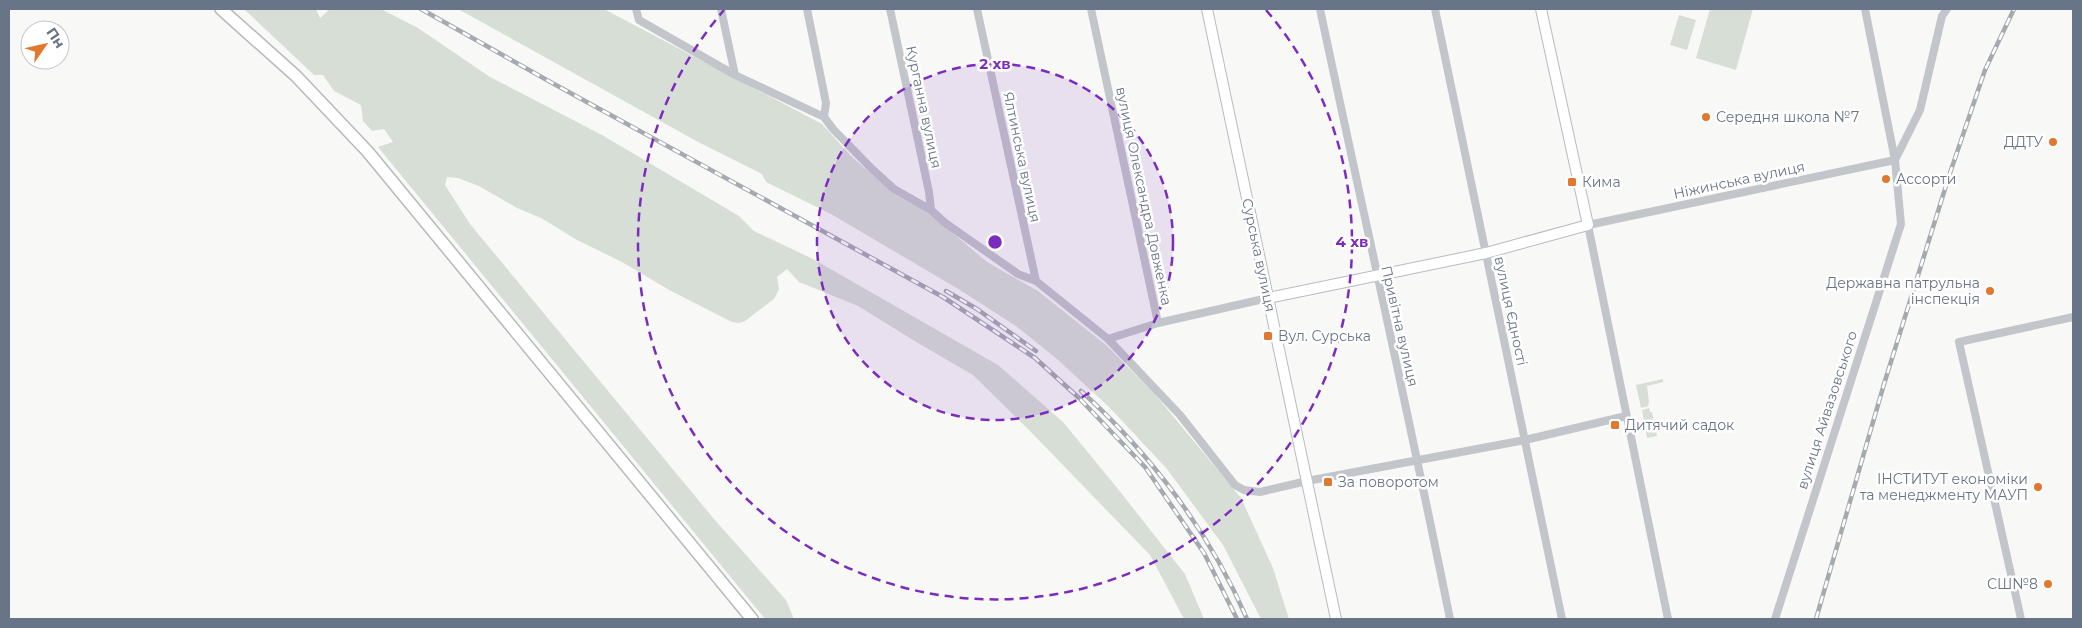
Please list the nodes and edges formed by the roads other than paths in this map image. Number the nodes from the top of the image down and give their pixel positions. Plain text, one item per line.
1 (221, 9) edge
2 (636, 9) edge
3 (721, 9) edge
4 (807, 9) edge
5 (890, 9) edge
6 (977, 9) edge
7 (1091, 9) edge
8 (1208, 9) edge
9 (1320, 9) edge
10 (1434, 9) edge
11 (1541, 9) edge
12 (1864, 9) edge
13 (1947, 9) edge
14 (735, 75) junction
15 (824, 117) junction
16 (1895, 160) junction
17 (931, 210) junction
18 (1588, 225) junction
19 (1486, 254) junction
20 (1376, 274) junction
21 (1036, 281) junction
22 (1268, 298) junction
23 (2073, 317) edge
24 (1158, 323) junction
25 (1108, 338) junction
26 (1626, 416) junction
27 (1525, 440) junction
28 (1418, 460) junction
29 (1308, 481) junction
30 (752, 619) edge
31 (1336, 619) edge
32 (1450, 619) edge
33 (1562, 619) edge
34 (1668, 619) edge
35 (1775, 619) edge
36 (2021, 619) edge

1 - 30 main road
2 - 14 street
3 - 14 street
4 - 15 street
5 - 17 street, Курганна вулиця
6 - 21 street, Ялтинська вулиця
7 - 24 street, вулиця Олександра Довженка
8 - 22 street, Сурська вулиця
9 - 20 street, Привітна вулиця
10 - 19 street, вулиця Єдності
11 - 18 street
12 - 16 street, вулиця Айвазовського
13 - 16 street
14 - 15 street
15 - 17 street
16 - 18 street, Ніжинська вулиця
16 - 35 street, вулиця Айвазовського
17 - 21 street
18 - 19 street
18 - 26 street
19 - 20 street
19 - 27 street, вулиця Єдності
20 - 22 street
20 - 28 street, Привітна вулиця
21 - 25 street
22 - 24 street
22 - 29 street, Сурська вулиця
23 - 36 street
24 - 25 street, вулиця Олександра Довженка
25 - 29 street
26 - 27 street
26 - 34 street
27 - 28 street
27 - 33 street, вулиця Єдності
28 - 29 street
28 - 32 street, Привітна вулиця
29 - 31 street, Сурська вулиця

